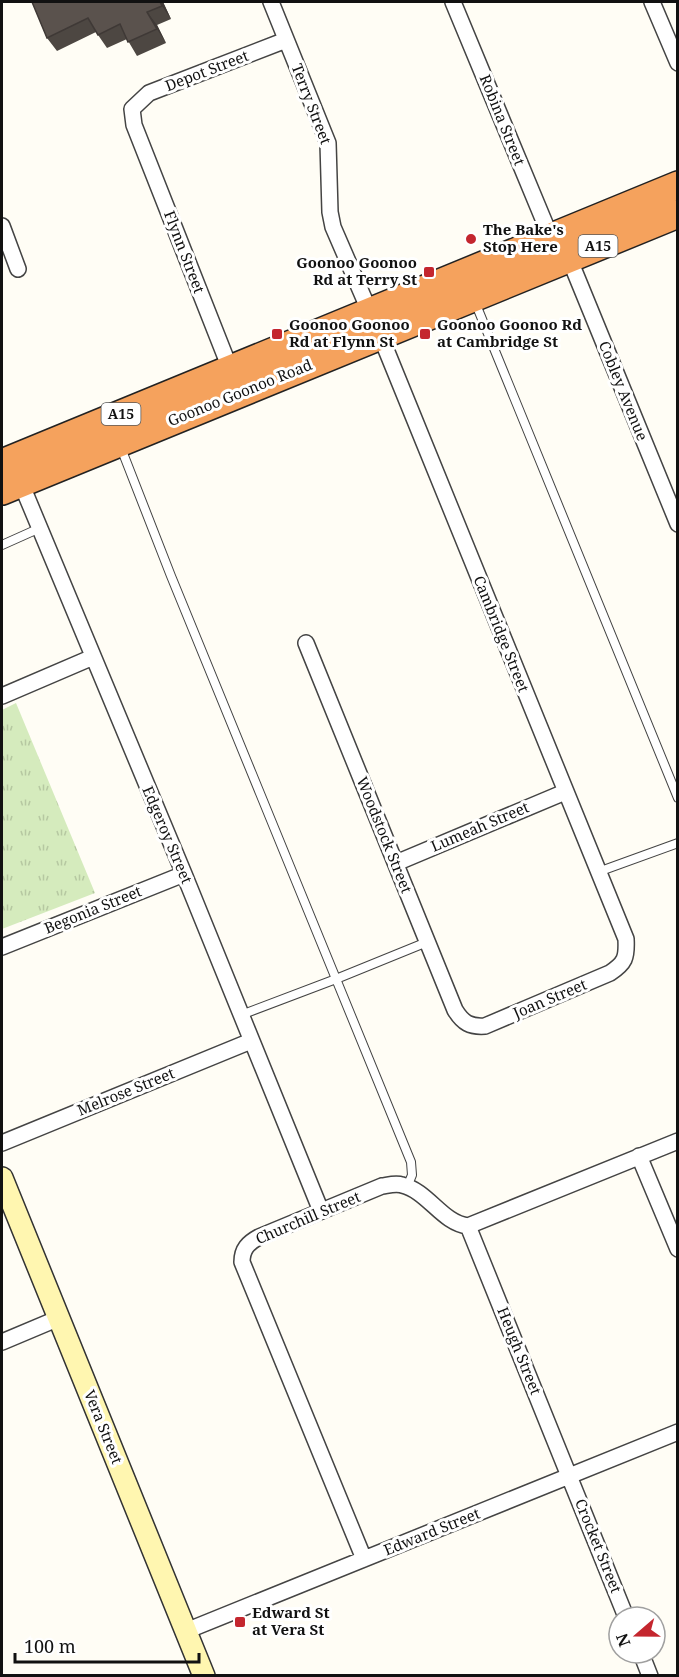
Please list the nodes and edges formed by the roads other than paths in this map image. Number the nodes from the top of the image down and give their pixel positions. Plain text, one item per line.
1 (271, 2) edge
2 (453, 2) edge
3 (652, 2) edge
4 (286, 40) junction
5 (678, 63) edge
6 (132, 110) joint
7 (678, 186) edge
8 (678, 214) edge
9 (2, 226) edge
10 (551, 238) junction
11 (569, 258) junction
12 (18, 268) dead end
13 (473, 298) junction
14 (374, 324) junction
15 (230, 369) junction
16 (240, 394) junction
17 (119, 443) junction
18 (9, 474) edge
19 (678, 524) edge
20 (40, 528) junction
21 (2, 545) edge
22 (306, 644) dead end
23 (93, 657) junction
24 (2, 696) edge
25 (565, 792) junction
26 (678, 798) edge
27 (678, 843) edge
28 (396, 863) junction
29 (598, 872) junction
30 (184, 874) junction
31 (428, 942) junction
32 (2, 947) edge
33 (626, 957) joint
34 (336, 979) junction
35 (241, 1016) junction
36 (467, 1024) joint
37 (251, 1041) junction
38 (678, 1141) edge
39 (2, 1143) edge
40 (639, 1156) junction
41 (2, 1184) edge
42 (407, 1187) junction
43 (321, 1211) junction
44 (468, 1226) junction
45 (678, 1249) edge
46 (59, 1318) junction
47 (2, 1342) edge
48 (678, 1432) edge
49 (569, 1476) junction
50 (364, 1559) junction
51 (621, 1605) edge
52 (186, 1631) junction
53 (204, 1676) edge

1 - 4 street, Terry Street
2 - 10 street, Robina Street
3 - 5 street
4 - 6 street, Depot Street
4 - 14 street, Terry Street
6 - 15 street, Flynn Street
7 - 10 highway, Goonoo Goonoo Road / A15
8 - 11 highway, Goonoo Goonoo Road / A15
9 - 12 street
10 - 14 highway, Goonoo Goonoo Road / A15
11 - 13 highway, Goonoo Goonoo Road / A15
11 - 19 street, Cobley Avenue
13 - 14 highway, Goonoo Goonoo Road / A15
13 - 26 lane
14 - 15 highway, Goonoo Goonoo Road / A15
14 - 16 highway, Goonoo Goonoo Road / A15
14 - 25 street, Cambridge Street
15 - 16 street, Flynn Street
15 - 18 highway, Goonoo Goonoo Road / A15
16 - 17 highway, Goonoo Goonoo Road / A15
17 - 18 highway, Goonoo Goonoo Road / A15
17 - 34 lane
18 - 20 street, Edgeroy Street
20 - 21 lane
20 - 23 street, Edgeroy Street
22 - 28 street, Woodstock Street
23 - 24 street
23 - 30 street, Edgeroy Street
25 - 28 street, Lumeah Street
25 - 29 street, Cambridge Street
27 - 29 lane
28 - 31 street, Woodstock Street
29 - 33 street, Cambridge Street
30 - 32 street, Begonia Street
30 - 35 street, Edgeroy Street
31 - 34 lane
31 - 36 street, Woodstock Street
33 - 36 street, Joan Street
34 - 35 lane
34 - 42 lane
35 - 37 street, Edgeroy Street
37 - 39 street, Melrose Street
37 - 43 street, Edgeroy Street
38 - 40 street
40 - 44 street
40 - 45 street
41 - 46 street, Vera Street
42 - 43 street, Churchill Street
42 - 44 street
43 - 50 street, Churchill Street
44 - 49 street, Heugh Street
46 - 47 street
46 - 52 street, Vera Street
48 - 49 street, Edward Street
49 - 50 street, Edward Street
49 - 51 street, Crocket Street
50 - 52 street, Edward Street
52 - 53 street, Vera Street

